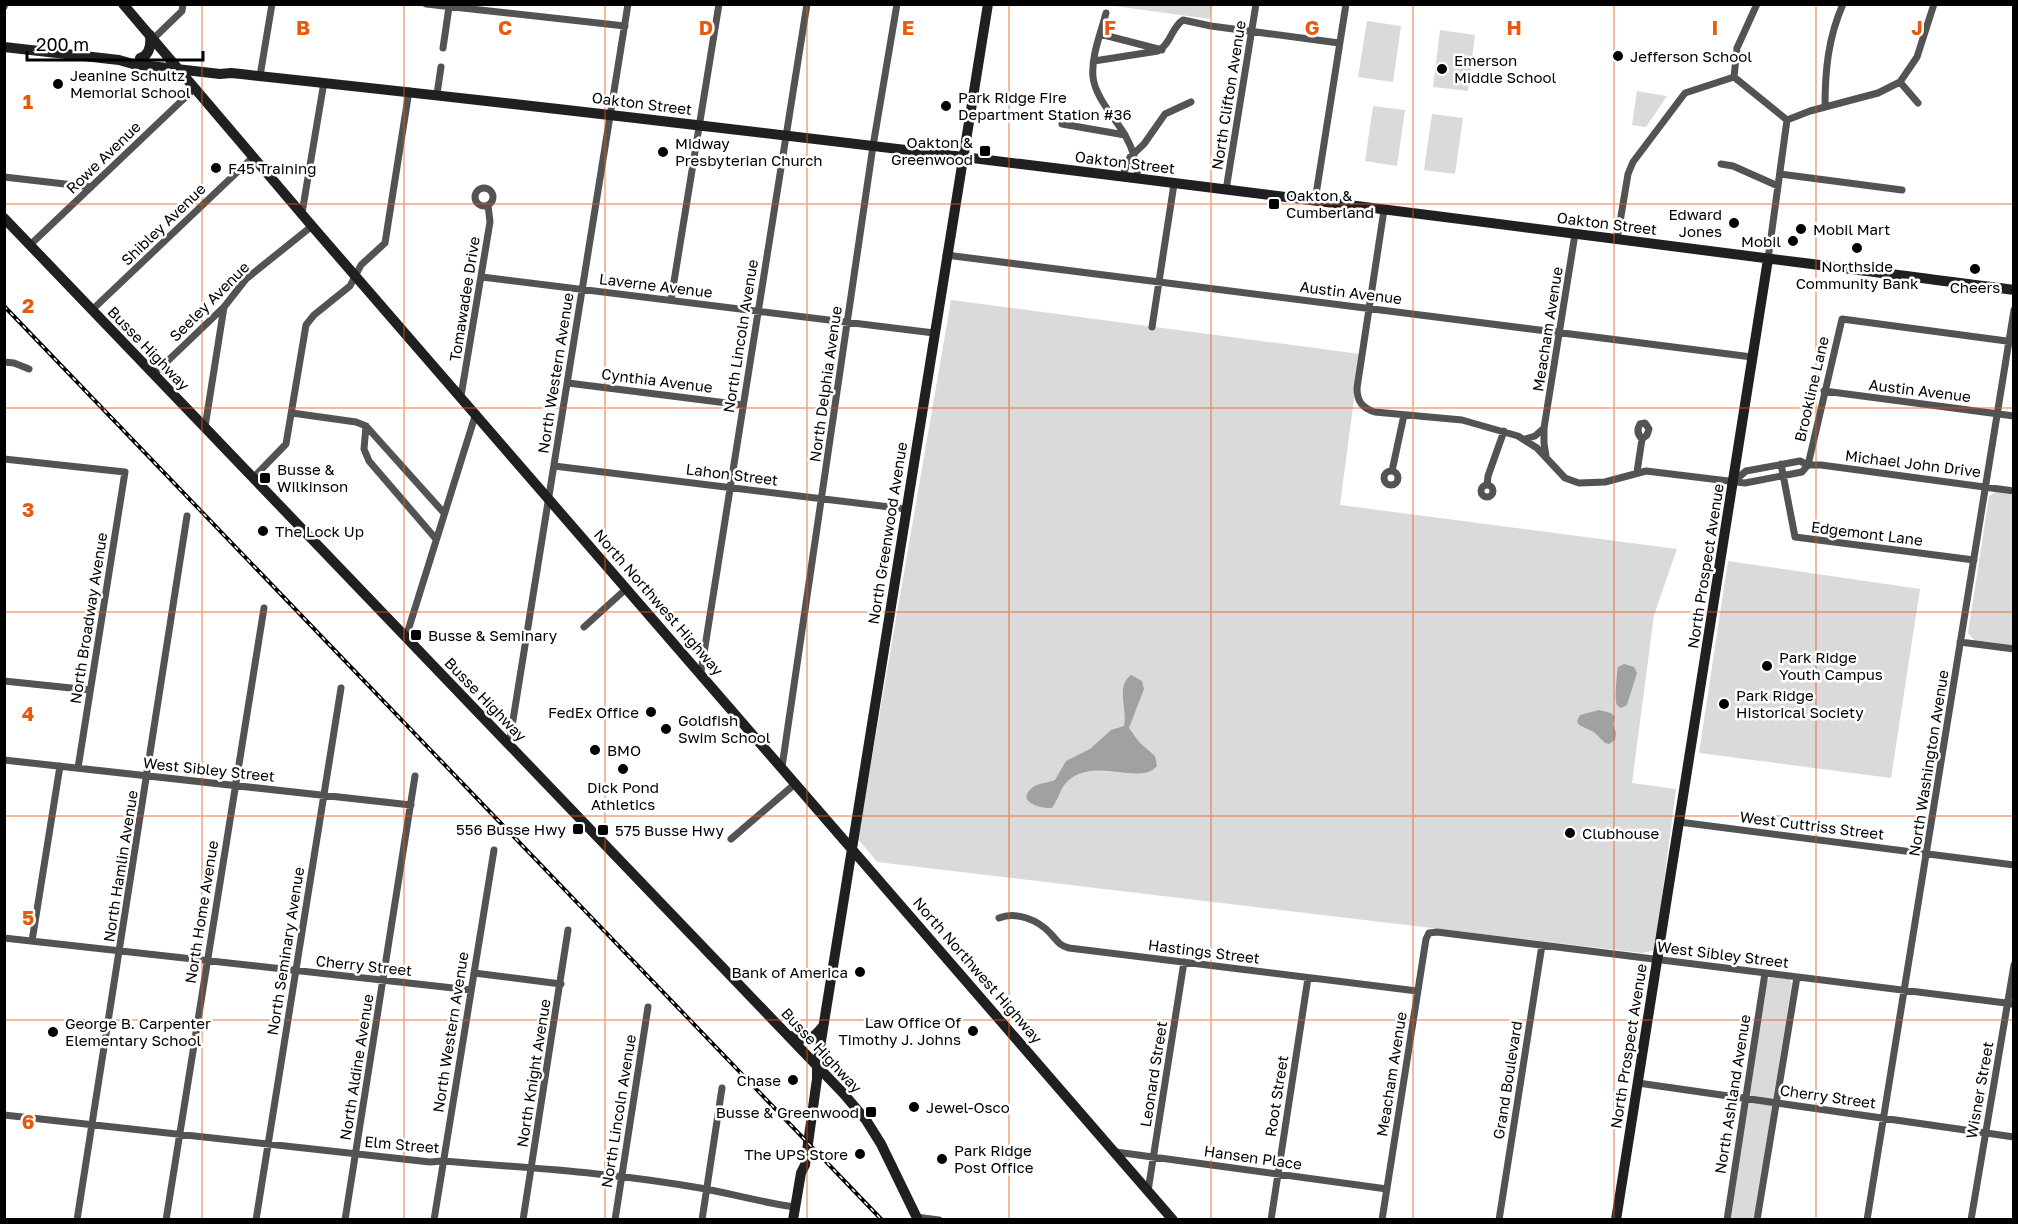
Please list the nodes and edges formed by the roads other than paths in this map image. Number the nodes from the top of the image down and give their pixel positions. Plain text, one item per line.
1 (123, 4) edge
2 (183, 4) edge
3 (272, 4) edge
4 (426, 4) edge
5 (628, 4) edge
6 (719, 4) edge
7 (807, 4) edge
8 (897, 4) edge
9 (988, 4) edge
10 (1256, 4) edge
11 (1346, 4) edge
12 (1757, 4) edge
13 (1843, 4) edge
14 (1934, 4) edge
15 (449, 7) junction
16 (1106, 13) dead end
17 (625, 26) junction
18 (1252, 31) junction
19 (1100, 34) junction
20 (151, 37) junction
21 (1339, 43) junction
22 (4, 48) edge
23 (443, 48) dead end
24 (1161, 50) junction
25 (140, 58) junction
26 (119, 60) junction
27 (1094, 61) junction
28 (175, 66) junction
29 (441, 67) dead end
30 (231, 72) junction
31 (209, 73) junction
32 (260, 76) junction
33 (1734, 77) junction
34 (324, 82) junction
35 (1900, 82) junction
36 (410, 91) junction
37 (196, 92) junction
38 (437, 94) junction
39 (1191, 102) dead end
40 (1918, 103) dead end
41 (1825, 107) junction
42 (610, 114) junction
43 (1787, 120) junction
44 (698, 124) junction
45 (1062, 124) dead end
46 (785, 135) junction
47 (1125, 135) junction
48 (873, 146) junction
49 (1132, 154) junction
50 (962, 156) junction
51 (253, 157) junction
52 (1721, 164) dead end
53 (1780, 174) junction
54 (4, 177) edge
55 (1122, 177) junction
56 (1138, 179) junction
57 (1174, 184) junction
58 (1778, 186) junction
59 (92, 187) junction
60 (1226, 190) junction
61 (1902, 190) dead end
62 (1315, 201) junction
63 (488, 205) dead end
64 (1384, 210) junction
65 (302, 213) junction
66 (4, 218) edge
67 (312, 226) junction
68 (1575, 234) junction
69 (1617, 240) junction
70 (30, 245) junction
71 (946, 255) junction
72 (1768, 259) junction
73 (356, 276) junction
74 (482, 277) junction
75 (1159, 281) junction
76 (582, 289) junction
77 (2013, 290) edge
78 (670, 300) junction
79 (224, 307) junction
80 (1369, 308) junction
81 (92, 310) junction
82 (2013, 310) edge
83 (758, 311) junction
84 (848, 321) junction
85 (1152, 327) dead end
86 (1561, 332) junction
87 (934, 333) junction
88 (2011, 342) edge
89 (1752, 357) junction
90 (4, 362) edge
91 (28, 369) dead end
92 (154, 374) junction
93 (568, 383) junction
94 (1824, 391) junction
95 (461, 396) junction
96 (743, 405) junction
97 (292, 413) junction
98 (476, 413) junction
99 (1997, 413) junction
100 (1404, 415) junction
101 (2013, 416) edge
102 (366, 426) junction
103 (205, 427) junction
104 (1545, 428) junction
105 (1504, 431) junction
106 (1525, 439) junction
107 (1642, 439) dead end
108 (1547, 458) junction
109 (4, 459) edge
110 (1781, 464) junction
111 (1808, 465) junction
112 (554, 466) junction
113 (1392, 471) dead end
114 (1637, 472) junction
115 (1784, 476) junction
116 (254, 478) junction
117 (1733, 482) junction
118 (1487, 485) dead end
119 (1985, 486) junction
120 (730, 488) junction
121 (2013, 491) edge
122 (549, 498) junction
123 (822, 499) junction
124 (906, 509) junction
125 (444, 513) junction
126 (187, 516) dead end
127 (436, 539) junction
128 (1974, 560) junction
129 (627, 588) junction
130 (264, 608) dead end
131 (584, 627) dead end
132 (406, 637) junction
133 (1960, 642) junction
134 (2013, 649) edge
135 (700, 672) junction
136 (4, 681) edge
137 (341, 688) dead end
138 (90, 690) junction
139 (509, 745) junction
140 (4, 760) edge
141 (60, 766) junction
142 (782, 767) junction
143 (78, 768) junction
144 (148, 776) junction
145 (415, 776) dead end
146 (796, 783) junction
147 (235, 786) junction
148 (323, 796) junction
149 (411, 805) junction
150 (1679, 822) junction
151 (731, 839) dead end
152 (852, 847) junction
153 (494, 850) dead end
154 (1927, 853) junction
155 (2013, 865) edge
156 (999, 918) dead end
157 (568, 930) dead end
158 (1429, 933) joint
159 (4, 938) edge
160 (32, 941) junction
161 (1542, 945) junction
162 (120, 951) junction
163 (1657, 959) junction
164 (208, 960) junction
165 (1184, 962) junction
166 (2013, 965) edge
167 (295, 970) junction
168 (474, 973) junction
169 (1765, 973) junction
170 (1797, 977) junction
171 (1308, 978) junction
172 (383, 980) junction
173 (561, 984) junction
174 (471, 990) junction
175 (1417, 991) junction
176 (1905, 991) junction
177 (2010, 1004) edge
178 (648, 1007) dead end
179 (823, 1026) junction
180 (787, 1035) junction
181 (817, 1066) junction
182 (1638, 1083) junction
183 (722, 1088) dead end
184 (843, 1093) junction
185 (815, 1094) junction
186 (1746, 1098) junction
187 (1776, 1102) junction
188 (4, 1115) edge
189 (1884, 1117) junction
190 (92, 1125) junction
191 (1985, 1132) junction
192 (179, 1134) junction
193 (2013, 1137) edge
194 (268, 1144) junction
195 (1116, 1152) junction
196 (356, 1154) junction
197 (1153, 1157) junction
198 (442, 1161) junction
199 (531, 1168) junction
200 (801, 1173) junction
201 (1278, 1174) junction
202 (622, 1178) junction
203 (1387, 1189) junction
204 (707, 1190) junction
205 (1148, 1191) junction
206 (795, 1207) junction
207 (917, 1218) edge
208 (77, 1220) edge
209 (166, 1220) edge
210 (256, 1220) edge
211 (345, 1220) edge
212 (434, 1220) edge
213 (523, 1220) edge
214 (615, 1220) edge
215 (702, 1220) edge
216 (793, 1220) edge
217 (939, 1220) edge
218 (1173, 1220) edge
219 (1271, 1220) edge
220 (1382, 1220) edge
221 (1499, 1220) edge
222 (1616, 1220) edge
223 (1727, 1220) edge
224 (1757, 1220) edge
225 (1867, 1220) edge
226 (1971, 1220) edge

1 - 20 main road, North Northwest Highway
2 - 20 street
3 - 32 street
4 - 15 street
5 - 17 street, North Western Avenue
6 - 44 street
7 - 46 street, North Lincoln Avenue
8 - 48 street, North Delphia Avenue
9 - 50 main road, North Greenwood Avenue
10 - 18 street, North Clifton Avenue
11 - 21 street
12 - 33 street
13 - 41 street
14 - 35 street
15 - 17 street
15 - 23 street
16 - 19 street
17 - 42 street, North Western Avenue
18 - 21 street
18 - 24 street
18 - 60 street, North Clifton Avenue
19 - 24 street
19 - 27 street
20 - 25 main road
20 - 28 main road, North Northwest Highway
21 - 62 street
22 - 26 main road, Oakton Street
24 - 27 street
25 - 26 main road, Oakton Street
25 - 28 main road, Oakton Street
26 - 28 main road, Oakton Street
27 - 47 street
28 - 30 main road, Oakton Street
28 - 31 main road, Oakton Street
28 - 37 main road, North Northwest Highway
29 - 38 street
30 - 31 main road, Oakton Street
30 - 32 main road, Oakton Street
31 - 37 main road
32 - 34 main road, Oakton Street
33 - 43 street
33 - 69 street
34 - 36 main road, Oakton Street
34 - 65 street
35 - 40 street
35 - 41 street
36 - 38 main road, Oakton Street
36 - 73 street
37 - 51 main road, North Northwest Highway
37 - 59 street, Rowe Avenue
38 - 42 main road, Oakton Street
39 - 49 street
41 - 43 street
42 - 44 main road, Oakton Street
42 - 76 street, North Western Avenue
43 - 53 street, North Prospect Avenue
44 - 46 main road, Oakton Street
44 - 78 street
45 - 47 street
46 - 48 main road, Oakton Street
46 - 83 street, North Lincoln Avenue
47 - 49 street
48 - 50 main road, Oakton Street
48 - 84 street, North Delphia Avenue
49 - 55 street
49 - 56 street
50 - 55 main road, Oakton Street
50 - 71 main road, North Greenwood Avenue
51 - 65 main road, North Northwest Highway
51 - 81 street, Shibley Avenue
52 - 58 street
53 - 58 street, North Prospect Avenue
53 - 61 street
54 - 59 street
55 - 56 main road, Oakton Street
56 - 57 main road, Oakton Street
57 - 60 main road, Oakton Street
57 - 75 street
58 - 72 street, North Prospect Avenue
59 - 70 street, Rowe Avenue
60 - 62 main road, Oakton Street
62 - 64 main road, Oakton Street
63 - 74 street, Tomawadee Drive
64 - 68 main road, Oakton Street
64 - 80 street
65 - 67 main road, North Northwest Highway
66 - 70 main road, Busse Highway
67 - 73 main road, North Northwest Highway
67 - 79 street, Seeley Avenue
68 - 69 main road, Oakton Street
68 - 86 street, Meacham Avenue
69 - 72 main road, Oakton Street
70 - 81 main road, Busse Highway
71 - 75 street, Austin Avenue
71 - 87 main road, North Greenwood Avenue
72 - 77 main road, Oakton Street
72 - 89 main road, North Prospect Avenue
73 - 95 main road, North Northwest Highway
73 - 97 street
74 - 76 street, Laverne Avenue
74 - 95 street, Tomawadee Drive
75 - 80 street, Austin Avenue
75 - 85 street
76 - 78 street, Laverne Avenue
76 - 93 street, North Western Avenue
78 - 83 street, Laverne Avenue
79 - 92 street, Seeley Avenue
79 - 103 street
80 - 86 street, Austin Avenue
80 - 100 street
81 - 92 main road, Busse Highway
82 - 88 street, North Washington Avenue
83 - 84 street, Laverne Avenue
83 - 96 street, North Lincoln Avenue
84 - 87 street, Laverne Avenue
84 - 123 street, North Delphia Avenue
86 - 89 street, Austin Avenue
86 - 104 street, Meacham Avenue
87 - 124 main road, North Greenwood Avenue
88 - 94 street, Brookline Lane
88 - 99 street, North Washington Avenue
89 - 117 main road, North Prospect Avenue
90 - 91 street
92 - 103 main road, Busse Highway
93 - 96 street, Cynthia Avenue
93 - 112 street, North Western Avenue
94 - 99 street, Austin Avenue
94 - 111 street, Brookline Lane
95 - 98 main road, North Northwest Highway
96 - 120 street, North Lincoln Avenue
97 - 102 street
97 - 116 street
98 - 122 main road, North Northwest Highway
98 - 125 street
99 - 101 street, Austin Avenue
99 - 119 street, North Washington Avenue
100 - 105 street
100 - 113 street
102 - 125 street
102 - 127 street
103 - 116 main road, Busse Highway
104 - 106 street
104 - 108 street, Meacham Avenue
105 - 106 street
105 - 118 street
106 - 108 street
107 - 114 street
108 - 114 street
109 - 138 street, North Broadway Avenue
110 - 111 street, Michael John Drive
110 - 115 street, Edgemont Lane
110 - 117 street, Michael John Drive
111 - 115 street, Michael John Drive
111 - 119 street, Michael John Drive
112 - 120 street, Lahon Street
112 - 122 street, North Western Avenue
114 - 117 street
115 - 117 street, Michael John Drive
115 - 128 street, Edgemont Lane
116 - 132 main road, Busse Highway
117 - 150 main road, North Prospect Avenue
119 - 121 street, Michael John Drive
119 - 128 street, North Washington Avenue
120 - 123 street, Lahon Street
120 - 135 street, North Lincoln Avenue
122 - 129 main road, North Northwest Highway
122 - 139 street, North Western Avenue
123 - 124 street, Lahon Street
123 - 142 street, North Delphia Avenue
124 - 152 main road, North Greenwood Avenue
125 - 127 street
126 - 144 street, North Hamlin Avenue
127 - 132 street
128 - 133 street, North Washington Avenue
129 - 131 street
129 - 135 main road, North Northwest Highway
130 - 147 street, North Home Avenue
132 - 139 main road, Busse Highway
133 - 134 street
133 - 154 street, North Washington Avenue
135 - 142 main road, North Northwest Highway
136 - 138 street
137 - 148 street, North Seminary Avenue
138 - 143 street, North Broadway Avenue
139 - 180 main road, Busse Highway
140 - 141 street, West Sibley Street
141 - 143 street, West Sibley Street
141 - 160 street
142 - 146 main road, North Northwest Highway
143 - 144 street, West Sibley Street
144 - 147 street, West Sibley Street
144 - 162 street, North Hamlin Avenue
145 - 149 street, North Aldine Avenue
146 - 151 street
146 - 152 main road, North Northwest Highway
147 - 148 street, West Sibley Street
147 - 164 street, North Home Avenue
148 - 149 street, West Sibley Street
148 - 167 street, North Seminary Avenue
149 - 172 street, North Aldine Avenue
150 - 154 street, West Cuttriss Street
150 - 163 main road, North Prospect Avenue
152 - 179 main road, North Greenwood Avenue
152 - 195 main road, North Northwest Highway
153 - 168 street, North Western Avenue
154 - 155 street, West Cuttriss Street
154 - 176 street, North Washington Avenue
156 - 165 street, Hastings Street
157 - 173 street, North Knight Avenue
158 - 161 street, West Sibley Street
158 - 175 street, Meacham Avenue
159 - 160 street, Cherry Street
160 - 162 street, Cherry Street
161 - 163 street, West Sibley Street
161 - 221 street, Grand Boulevard
162 - 164 street, Cherry Street
162 - 190 street, North Hamlin Avenue
163 - 169 street, West Sibley Street
163 - 182 main road, North Prospect Avenue
164 - 167 street, Cherry Street
164 - 192 street, North Home Avenue
165 - 171 street, Hastings Street
165 - 197 street, Leonard Street
166 - 177 street, Wisner Street
167 - 172 street, Cherry Street
167 - 194 street, North Seminary Avenue
168 - 173 street
168 - 174 street, North Western Avenue
169 - 170 street, West Sibley Street
169 - 186 street, North Ashland Avenue
170 - 176 street, West Sibley Street
170 - 187 street
171 - 175 street, Hastings Street
171 - 201 street, Root Street
172 - 174 street, Cherry Street
172 - 196 street, North Aldine Avenue
173 - 199 street, North Knight Avenue
174 - 198 street, North Western Avenue
175 - 203 street, Meacham Avenue
176 - 177 street, West Sibley Street
176 - 189 street, North Washington Avenue
177 - 191 street, Wisner Street
178 - 202 street, North Lincoln Avenue
179 - 180 main road
179 - 181 main road, North Greenwood Avenue
180 - 181 main road, Busse Highway
181 - 184 main road, Busse Highway
181 - 185 main road, North Greenwood Avenue
181 - 200 main road, North Greenwood Avenue
182 - 186 street, Cherry Street
182 - 222 main road, North Prospect Avenue
183 - 204 street
184 - 185 main road
184 - 207 main road, Busse Highway
185 - 200 main road, North Greenwood Avenue
186 - 187 street, Cherry Street
186 - 223 street, North Ashland Avenue
187 - 189 street, Cherry Street
187 - 224 street
188 - 190 street, Elm Street
189 - 191 street, Cherry Street
189 - 225 street, North Washington Avenue
190 - 192 street, Elm Street
190 - 208 street, North Hamlin Avenue
191 - 193 street, Cherry Street
191 - 226 street, Wisner Street
192 - 194 street, Elm Street
192 - 209 street, North Home Avenue
194 - 196 street, Elm Street
194 - 210 street, North Seminary Avenue
195 - 197 street, Hansen Place
195 - 205 main road, North Northwest Highway
196 - 198 street, Elm Street
196 - 211 street, North Aldine Avenue
197 - 201 street, Hansen Place
197 - 205 street, Leonard Street
198 - 199 street, Elm Street
198 - 212 street, North Western Avenue
199 - 202 street, Elm Street
199 - 213 street, North Knight Avenue
200 - 206 main road, North Greenwood Avenue
201 - 203 street, Hansen Place
201 - 219 street, Root Street
202 - 204 street, Elm Street
202 - 214 street, North Lincoln Avenue
203 - 220 street, Meacham Avenue
204 - 206 street, Elm Street
204 - 215 street
205 - 218 main road, North Northwest Highway
206 - 216 main road, North Greenwood Avenue
207 - 217 street

